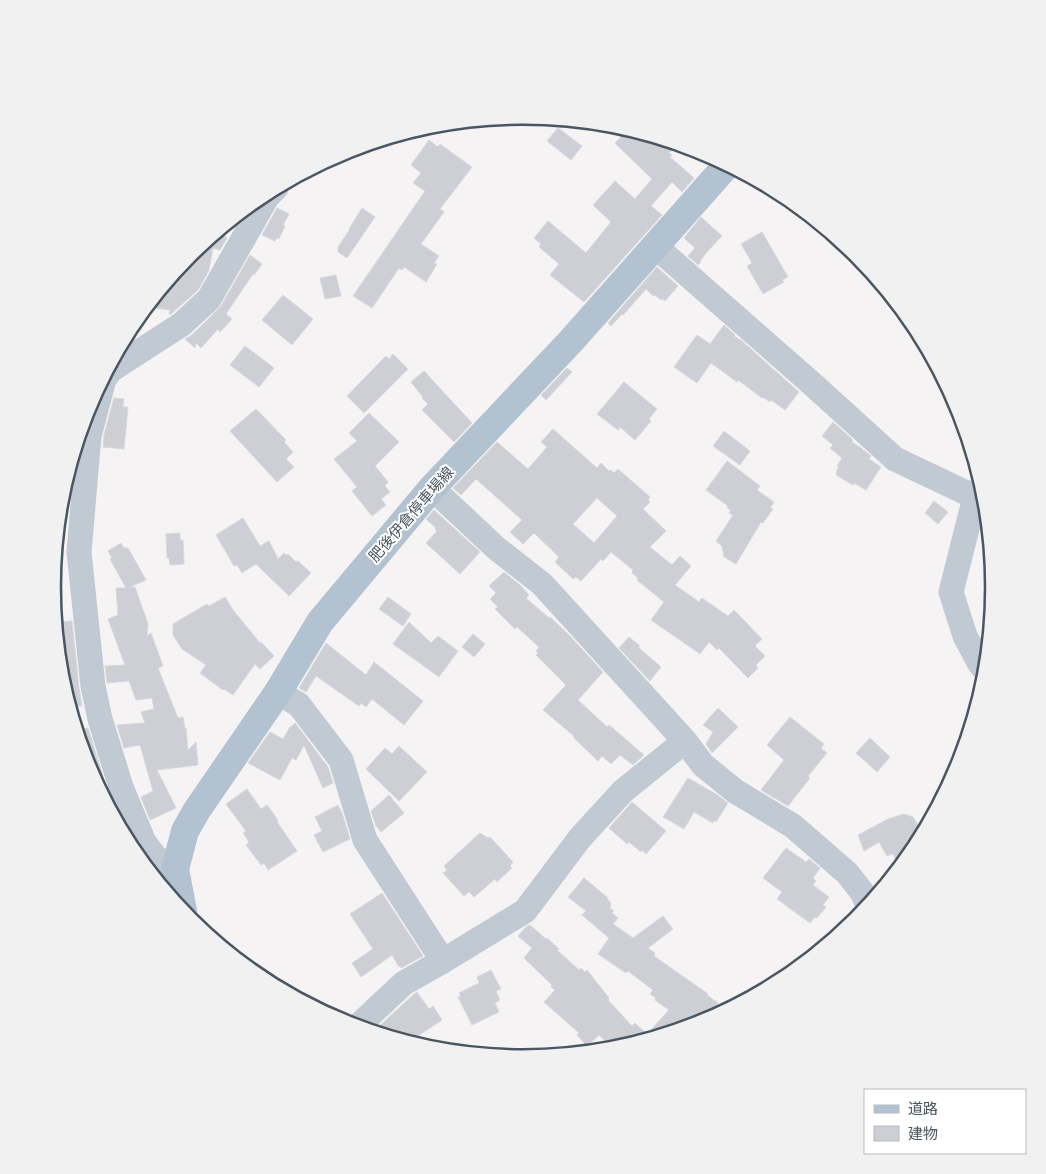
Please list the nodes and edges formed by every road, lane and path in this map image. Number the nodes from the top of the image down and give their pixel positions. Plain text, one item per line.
1 (723, 171) edge
2 (262, 206) edge
3 (655, 246) junction
4 (118, 365) edge
5 (84, 446) edge
6 (432, 488) junction
7 (975, 491) edge
8 (976, 498) edge
9 (979, 661) edge
10 (278, 692) junction
11 (685, 741) junction
12 (175, 869) junction
13 (180, 896) edge
14 (864, 897) edge
15 (443, 962) junction
16 (364, 1020) edge

1 - 3 main road, 肥後伊倉停車場線
2 - 4 street
3 - 6 main road, 肥後伊倉停車場線
3 - 7 street
5 - 12 street
6 - 10 main road, 肥後伊倉停車場線
6 - 11 street
8 - 9 street
10 - 12 main road, 肥後伊倉停車場線
10 - 15 street
11 - 14 street
11 - 15 street
12 - 13 main road, 肥後伊倉停車場線
15 - 16 street

